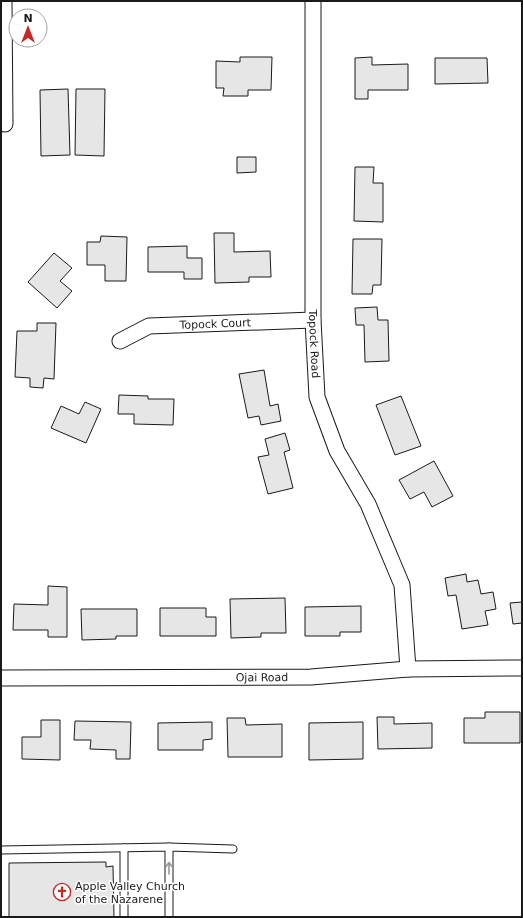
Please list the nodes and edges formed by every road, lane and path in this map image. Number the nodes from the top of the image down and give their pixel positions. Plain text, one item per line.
1 (4, 1) edge
2 (313, 1) edge
3 (5, 124) dead end
4 (313, 320) junction
5 (120, 341) dead end
6 (522, 668) edge
7 (408, 669) junction
8 (1, 678) edge
9 (170, 847) junction
10 (124, 848) junction
11 (233, 849) dead end
12 (1, 850) edge
13 (124, 917) edge
14 (169, 917) edge

1 - 3 street
2 - 4 street, Topock Road
4 - 5 street, Topock Court
4 - 7 street, Topock Road
6 - 7 street, Ojai Road
7 - 8 street, Ojai Road
9 - 10 lane
9 - 11 lane
14 -> 9 lane
10 - 12 lane
10 - 13 lane

